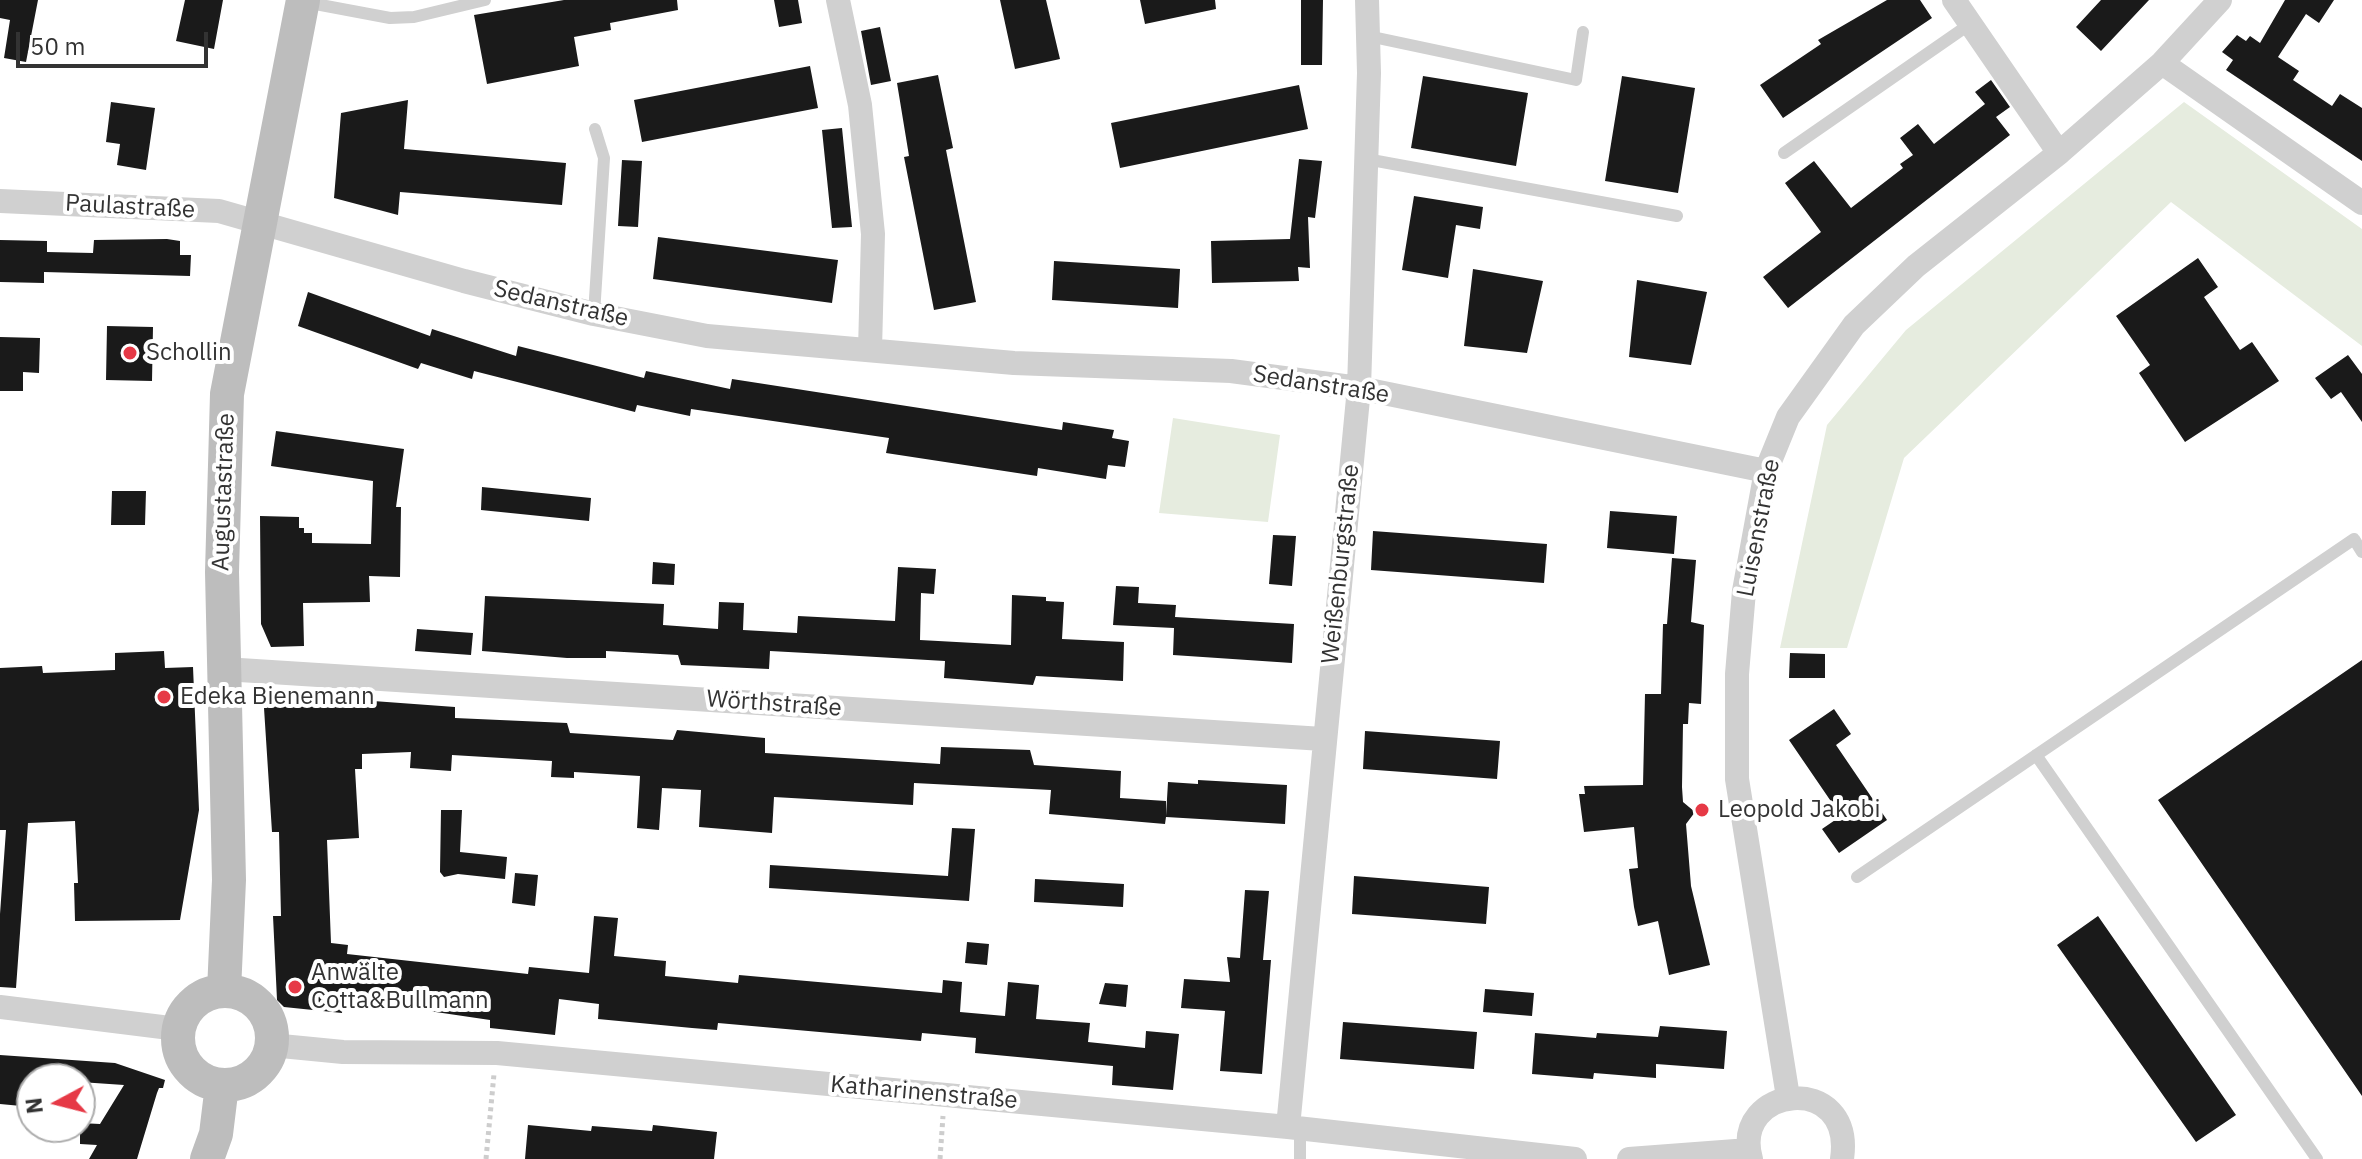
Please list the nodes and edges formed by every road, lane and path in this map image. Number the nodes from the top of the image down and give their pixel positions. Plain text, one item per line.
1 (302, 0) edge
2 (485, 0) edge
3 (838, 0) edge
4 (1367, 0) edge
5 (1954, 0) edge
6 (2220, 0) edge
7 (1970, 24) junction
8 (1583, 32) dead end
9 (1368, 36) junction
10 (2162, 63) junction
11 (595, 129) dead end
12 (1784, 153) dead end
13 (2059, 153) junction
14 (1366, 159) junction
15 (0, 201) edge
16 (2362, 203) edge
17 (1677, 216) dead end
18 (260, 220) junction
19 (594, 314) junction
20 (870, 350) junction
21 (1359, 388) junction
22 (1766, 471) junction
23 (2362, 552) edge
24 (224, 669) junction
25 (1323, 739) junction
26 (2036, 755) junction
27 (1857, 877) dead end
28 (224, 991) junction
29 (0, 1007) edge
30 (178, 1029) junction
31 (271, 1045) junction
32 (497, 1053) junction
33 (222, 1085) junction
34 (945, 1094) junction
35 (1788, 1097) junction
36 (1294, 1128) junction
37 (1750, 1154) edge
38 (207, 1159) edge
39 (486, 1159) edge
40 (940, 1159) edge
41 (1300, 1159) edge
42 (1575, 1159) edge
43 (1629, 1159) edge
44 (1842, 1159) edge
45 (2317, 1159) edge

1 - 2 lane
1 - 18 main road, Augustastraße
3 - 20 street
4 - 9 street, Weißenburgstraße
5 - 7 street
6 - 10 street, Luisenstraße
7 - 12 lane
7 - 13 street
8 - 9 lane
9 - 14 street, Weißenburgstraße
10 - 13 street, Luisenstraße
10 - 16 street
11 - 19 lane
13 - 22 street, Luisenstraße
14 - 17 lane
14 - 21 street, Weißenburgstraße
15 - 18 street, Paulastraße
18 - 19 street, Sedanstraße
18 - 24 main road, Augustastraße
19 - 20 street, Sedanstraße
20 - 21 street, Sedanstraße
21 - 22 street, Sedanstraße
21 - 25 street, Weißenburgstraße
22 - 35 street, Luisenstraße
23 - 26 lane
24 - 25 street, Wörthstraße
24 - 28 main road, Augustastraße
25 - 36 street, Weißenburgstraße
26 - 27 lane
26 - 45 lane
28 - 30 main road
28 - 31 main road
29 - 30 street
30 - 33 main road
31 - 32 street, Katharinenstraße
31 - 33 main road
32 - 34 street, Katharinenstraße
32 - 39 path
33 - 38 main road
34 - 36 street, Katharinenstraße
34 - 40 path
35 - 37 street
35 - 44 street
36 - 41 lane
36 - 42 street, Katharinenstraße
37 - 43 street

